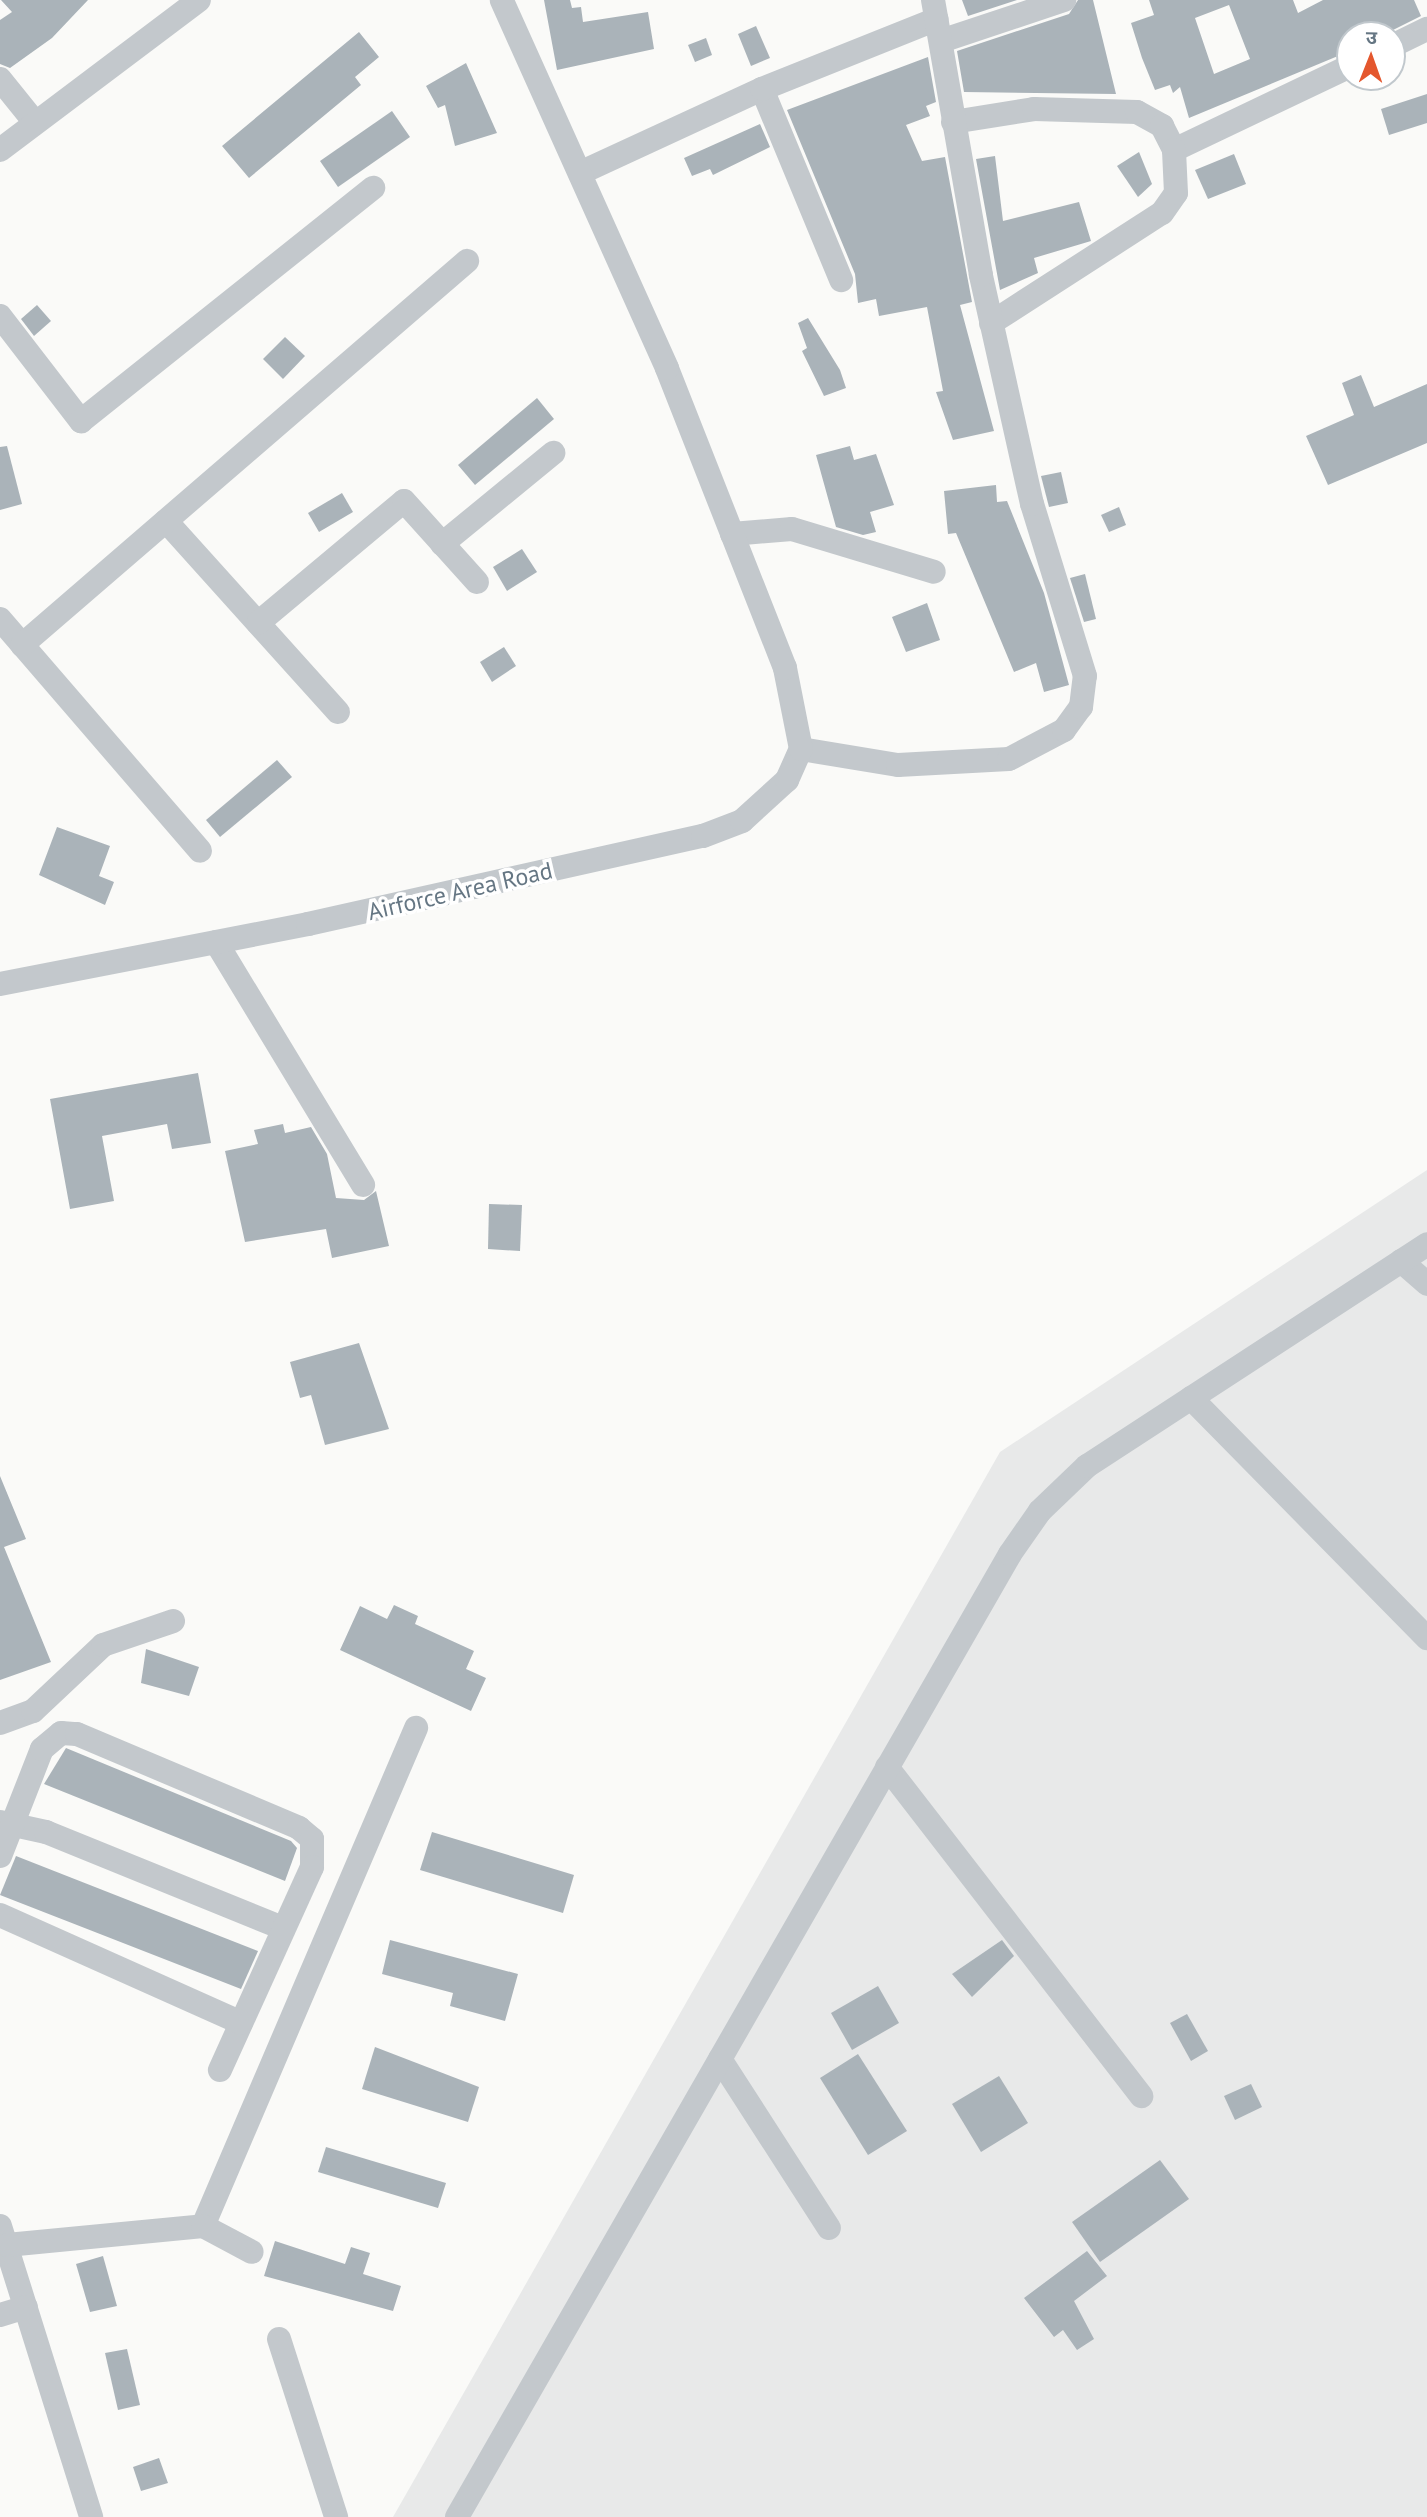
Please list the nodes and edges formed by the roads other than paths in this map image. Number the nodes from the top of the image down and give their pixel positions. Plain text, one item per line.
1 (199, 0) edge
2 (502, 0) edge
3 (1064, 0) edge
4 (172, 7) edge
5 (937, 20) edge
6 (1427, 29) edge
7 (1406, 39) edge
8 (1336, 73) edge
9 (0, 79) edge
10 (762, 89) junction
11 (33, 120) junction
12 (953, 122) junction
13 (0, 150) edge
14 (1174, 150) junction
15 (580, 173) junction
16 (373, 188) dead end
17 (467, 261) dead end
18 (841, 280) dead end
19 (0, 316) edge
20 (992, 323) junction
21 (553, 453) dead end
22 (166, 521) junction
23 (732, 534) junction
24 (442, 544) junction
25 (934, 572) dead end
26 (477, 582) dead end
27 (0, 619) edge
28 (258, 623) junction
29 (22, 645) junction
30 (338, 712) dead end
31 (801, 749) junction
32 (200, 852) dead end
33 (216, 942) junction
34 (0, 984) edge
35 (363, 1185) dead end
36 (1427, 1244) edge
37 (1401, 1261) junction
38 (1427, 1283) edge
39 (1191, 1398) junction
40 (173, 1621) dead end
41 (1427, 1638) edge
42 (0, 1723) edge
43 (416, 1728) dead end
44 (887, 1767) junction
45 (5, 1822) edge
46 (0, 1856) edge
47 (0, 1915) edge
48 (282, 1928) junction
49 (241, 2023) junction
50 (720, 2059) junction
51 (220, 2070) dead end
52 (1141, 2096) dead end
53 (203, 2226) junction
54 (829, 2228) dead end
55 (4, 2235) edge
56 (252, 2252) dead end
57 (26, 2307) junction
58 (0, 2315) edge
59 (279, 2339) dead end
60 (92, 2517) edge
61 (336, 2517) edge
62 (457, 2517) edge

1 - 4 street
2 - 15 street
3 - 5 street
4 - 11 street
5 - 10 street
5 - 12 street
6 - 7 street
8 - 14 street
9 - 11 street
10 - 15 street
10 - 18 street
11 - 13 street
12 - 14 street
12 - 20 street
14 - 20 street
15 - 23 street
16 - 19 street
17 - 22 street
20 - 31 street
21 - 24 street
22 - 28 street
22 - 29 street
23 - 25 street
23 - 31 street
24 - 26 street
24 - 28 street
27 - 29 street
28 - 30 street
29 - 32 street
31 - 33 street, Airforce Area Road
33 - 34 street, Airforce Area Road
33 - 35 street
36 - 37 street
37 - 38 street
37 - 39 street
39 - 41 street
39 - 44 street
40 - 42 street
43 - 53 street
44 - 50 street
44 - 52 street
45 - 46 street
45 - 48 street
45 - 48 street
47 - 49 street
48 - 49 street
49 - 51 street
50 - 54 street
50 - 62 street
53 - 55 street
53 - 56 street
55 - 57 street
57 - 58 street
57 - 60 street
59 - 61 street

